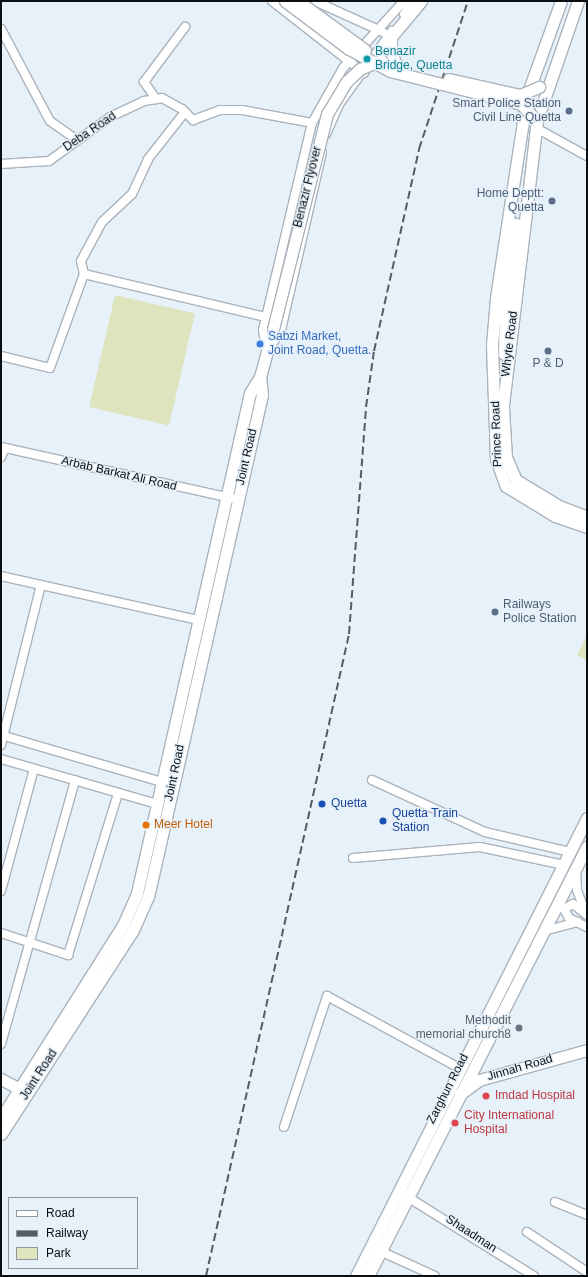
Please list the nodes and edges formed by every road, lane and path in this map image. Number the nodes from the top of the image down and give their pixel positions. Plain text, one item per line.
1 (272, 1) edge
2 (285, 1) edge
3 (298, 1) edge
4 (315, 1) edge
5 (404, 1) edge
6 (413, 1) edge
7 (421, 1) edge
8 (561, 1) edge
9 (570, 1) edge
10 (578, 1) edge
11 (185, 28) dead end
12 (1, 29) edge
13 (379, 30) junction
14 (388, 36) junction
15 (351, 60) junction
16 (378, 61) junction
17 (397, 66) junction
18 (364, 72) junction
19 (539, 87) junction
20 (156, 99) junction
21 (185, 112) junction
22 (532, 116) junction
23 (312, 123) junction
24 (536, 128) junction
25 (77, 140) junction
26 (587, 156) edge
27 (1, 164) edge
28 (84, 274) junction
29 (266, 317) junction
30 (273, 329) joint
31 (266, 354) junction
32 (1, 356) edge
33 (260, 377) junction
34 (501, 383) junction
35 (3, 448) edge
36 (1, 457) edge
37 (226, 496) junction
38 (238, 499) junction
39 (587, 517) edge
40 (587, 527) edge
41 (1, 576) edge
42 (41, 585) junction
43 (198, 620) junction
44 (3, 735) edge
45 (1, 745) edge
46 (1, 759) edge
47 (34, 769) junction
48 (75, 780) junction
49 (372, 780) dead end
50 (162, 782) junction
51 (118, 793) junction
52 (157, 804) junction
53 (587, 818) edge
54 (587, 847) edge
55 (570, 852) junction
56 (353, 858) dead end
57 (564, 865) junction
58 (576, 868) junction
59 (1, 891) edge
60 (587, 915) edge
61 (578, 922) junction
62 (587, 927) edge
63 (544, 931) junction
64 (1, 933) edge
65 (30, 942) junction
66 (1, 1044) edge
67 (587, 1050) edge
68 (459, 1068) junction
69 (1, 1079) edge
70 (23, 1091) junction
71 (458, 1096) junction
72 (9, 1104) edge
73 (1, 1118) edge
74 (284, 1127) dead end
75 (1, 1134) edge
76 (406, 1196) junction
77 (555, 1202) dead end
78 (587, 1215) edge
79 (527, 1232) dead end
80 (380, 1251) junction
81 (587, 1272) edge
82 (356, 1276) edge
83 (368, 1276) edge
84 (436, 1276) edge
85 (534, 1276) edge

1 - 15 street
2 - 16 main road, bridge
3 - 16 main road, bridge
4 - 13 street
5 - 13 street
6 - 14 street
7 - 17 main road
8 - 34 main road, Whyte Road
9 - 19 main road
10 - 24 main road, Whyte Road
11 - 20 street
12 - 25 street
13 - 14 street
13 - 15 street
14 - 18 street
15 - 18 street
15 - 23 street
16 - 17 main road
16 - 22 main road, bridge
16 - 30 main road, Benazir Flyover, bridge
17 - 19 main road, bridge
18 - 31 street
19 - 22 main road
20 - 21 street
20 - 25 street, Deba Road
21 - 23 street
21 - 28 street
22 - 34 main road, Whyte Road
23 - 29 street
24 - 26 street
24 - 34 main road, Whyte Road
25 - 27 street, Deba Road
28 - 29 street
28 - 32 street
29 - 31 street
30 - 31 main road, Joint Road
31 - 33 main road, Joint Road
33 - 37 main road, Joint Road
33 - 38 main road, Joint Road
34 - 39 main road, Prince Road
34 - 40 main road, Prince Road
35 - 36 street
35 - 37 street, Arbab Barkat Ali Road
37 - 38 street, Arbab Barkat Ali Road
37 - 43 main road, Joint Road
38 - 70 main road, Joint Road
41 - 42 street
42 - 43 street
42 - 44 street
43 - 50 main road, Joint Road
44 - 45 street
44 - 50 street
46 - 47 street
47 - 48 street
47 - 59 street
48 - 51 street
48 - 65 street
49 - 55 street
50 - 52 main road, Joint Road
51 - 52 street
51 - 65 street
52 - 70 main road, Joint Road
53 - 55 main road, Zarghun Road
54 - 58 main road, Zarghun Road
55 - 57 main road, Zarghun Road
56 - 57 street
57 - 68 main road, Zarghun Road
58 - 60 street
58 - 63 main road, Zarghun Road
60 - 61 street
61 - 62 street
61 - 63 street
63 - 71 main road, Zarghun Road
64 - 65 street
65 - 66 street
67 - 71 main road, Jinnah Road
68 - 74 street
68 - 82 main road, Zarghun Road
69 - 70 main road
70 - 72 main road, Joint Road
71 - 76 main road, Zarghun Road
72 - 73 main road, Joint Road
72 - 75 main road, Joint Road
76 - 80 main road, Zarghun Road
76 - 85 street, Shaadman
77 - 78 street
79 - 81 street
80 - 83 main road, Zarghun Road
80 - 84 street

